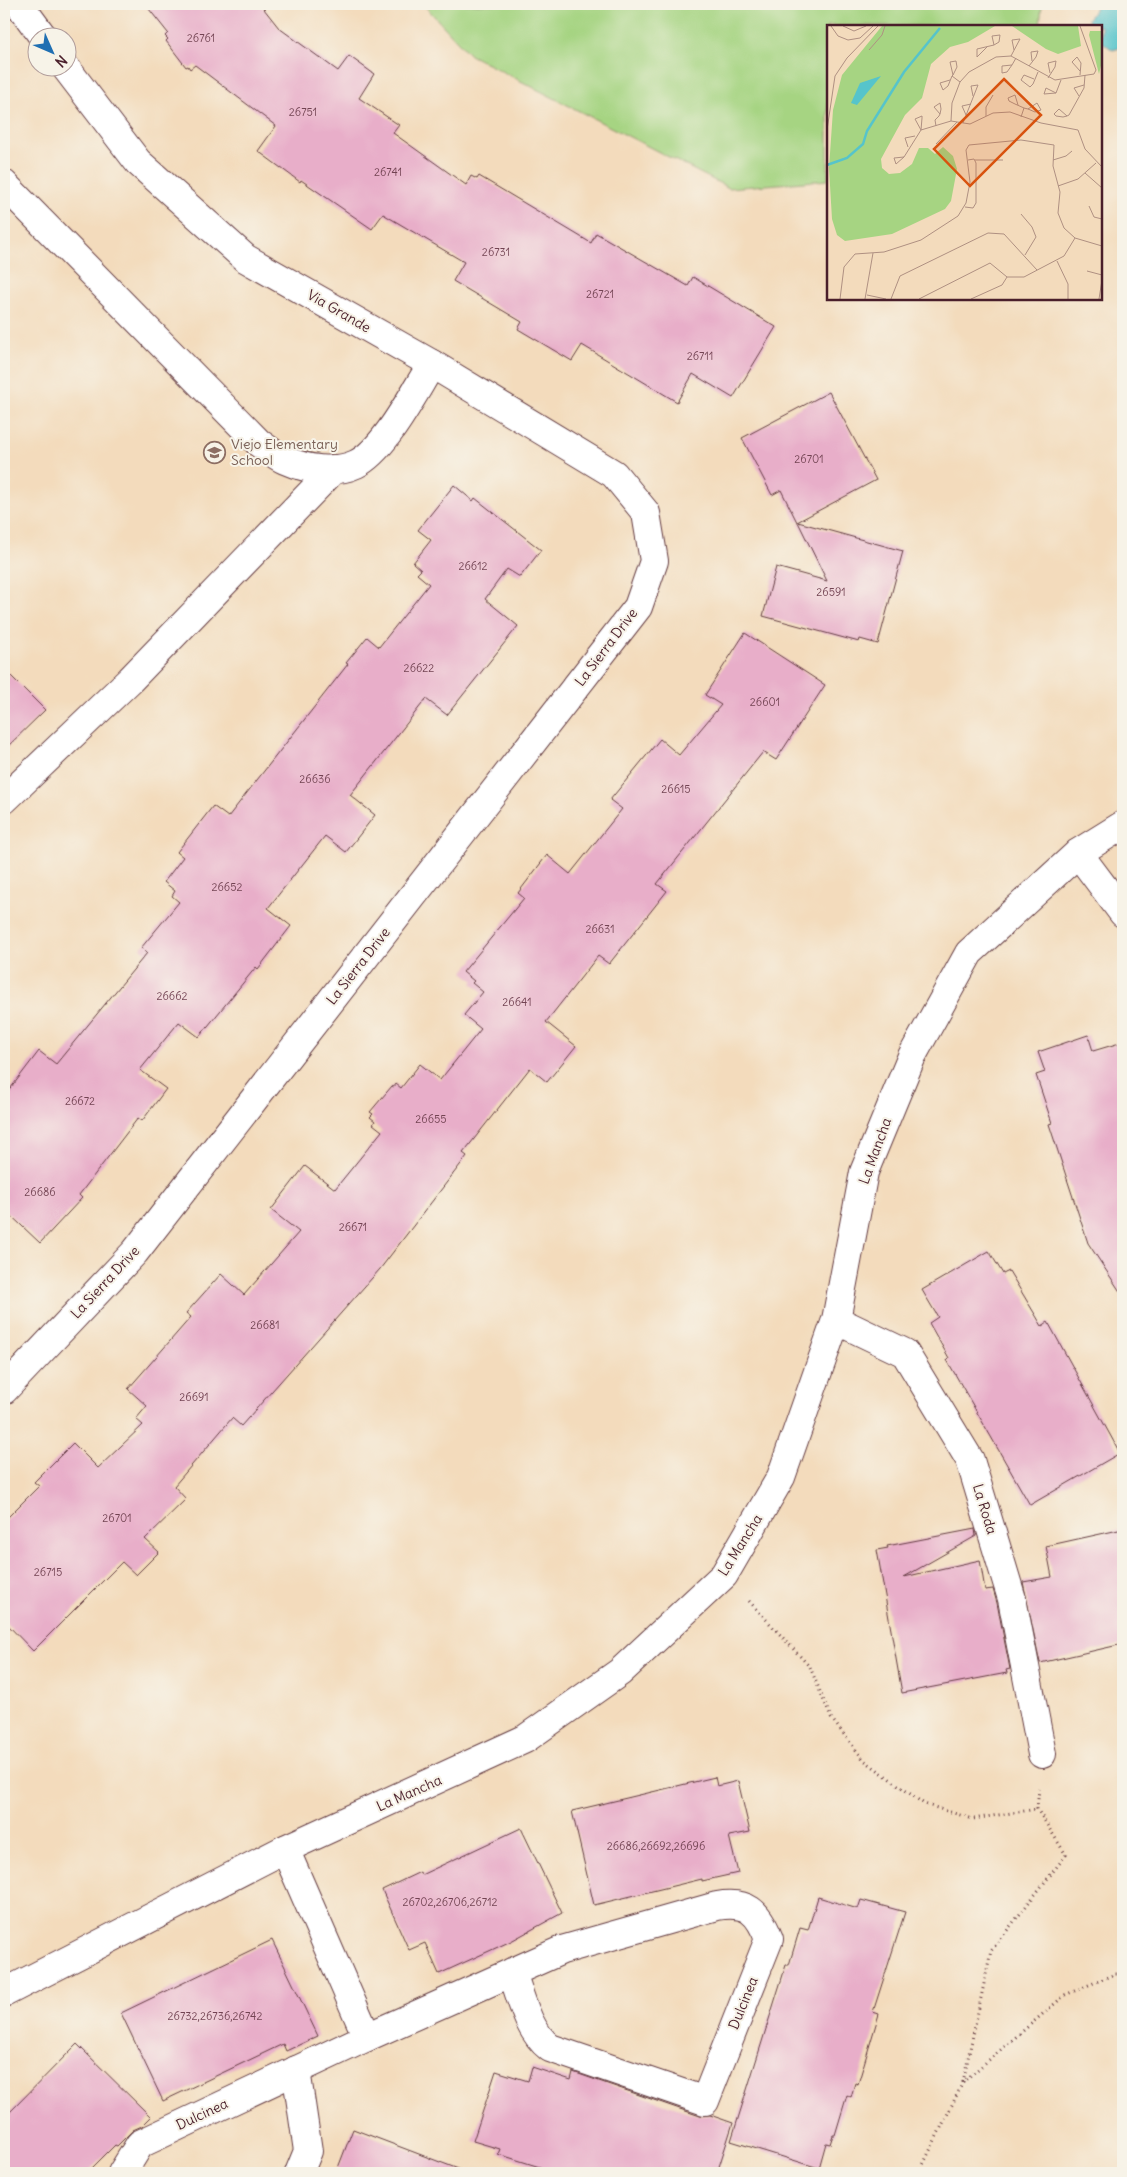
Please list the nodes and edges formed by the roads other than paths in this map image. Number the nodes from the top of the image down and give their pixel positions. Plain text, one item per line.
1 (19, 4) edge
2 (37, 28) edge
3 (74, 78) edge
4 (4, 184) edge
5 (432, 364) junction
6 (334, 469) junction
7 (646, 513) joint
8 (4, 800) edge
9 (1123, 825) edge
10 (1078, 853) junction
11 (1123, 913) edge
12 (836, 1320) junction
13 (4, 1390) edge
14 (1042, 1754) road end
15 (285, 1849) junction
16 (512, 1972) junction
17 (4, 1993) edge
18 (367, 2036) junction
19 (296, 2070) junction
20 (122, 2173) edge
21 (299, 2173) edge

1 - 2 street
3 - 5 street, Via Grande
4 - 6 street
5 - 6 street
5 - 7 street, Via Grande
6 - 8 street
7 - 13 street, La Sierra Drive
9 - 10 street, La Mancha
10 - 11 street
10 - 12 street, La Mancha
12 - 14 street, La Roda
12 - 15 street, La Mancha
15 - 17 street, La Mancha
15 - 18 street
16 - 16 street, Dulcinea
16 - 18 street, Dulcinea
18 - 19 street, Dulcinea
19 - 20 street, Dulcinea
19 - 21 street

